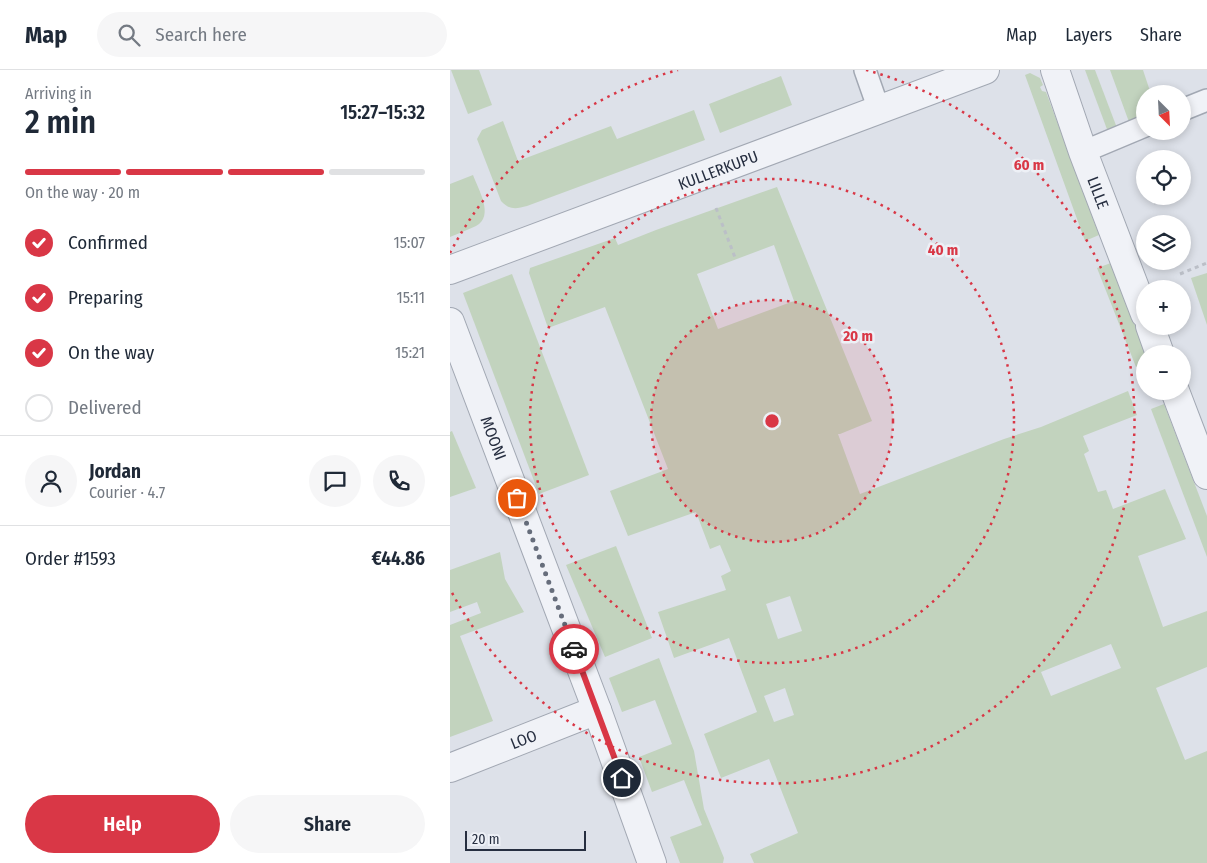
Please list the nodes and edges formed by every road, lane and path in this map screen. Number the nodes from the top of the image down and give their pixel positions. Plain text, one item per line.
1 (865, 70) edge
2 (985, 70) edge
3 (1055, 70) edge
4 (1207, 100) edge
5 (1191, 106) edge
6 (880, 110) junction
7 (1136, 130) edge
8 (1083, 152) junction
9 (713, 201) dead end
10 (736, 260) dead end
11 (1207, 263) edge
12 (450, 270) edge
13 (1180, 274) dead end
14 (1136, 290) edge
15 (450, 322) edge
16 (1178, 400) edge
17 (1207, 475) edge
18 (597, 710) junction
19 (450, 768) edge
20 (652, 863) edge

1 - 6 lane
2 - 6 street, KULLERKUPU
3 - 8 street, LILLE
4 - 5 lane
6 - 12 street, KULLERKUPU
7 - 8 lane
8 - 14 street, LILLE
9 - 10 path
11 - 13 path
15 - 18 street, MOONI
16 - 17 street
18 - 19 street, LOO
18 - 20 street, MOONI

